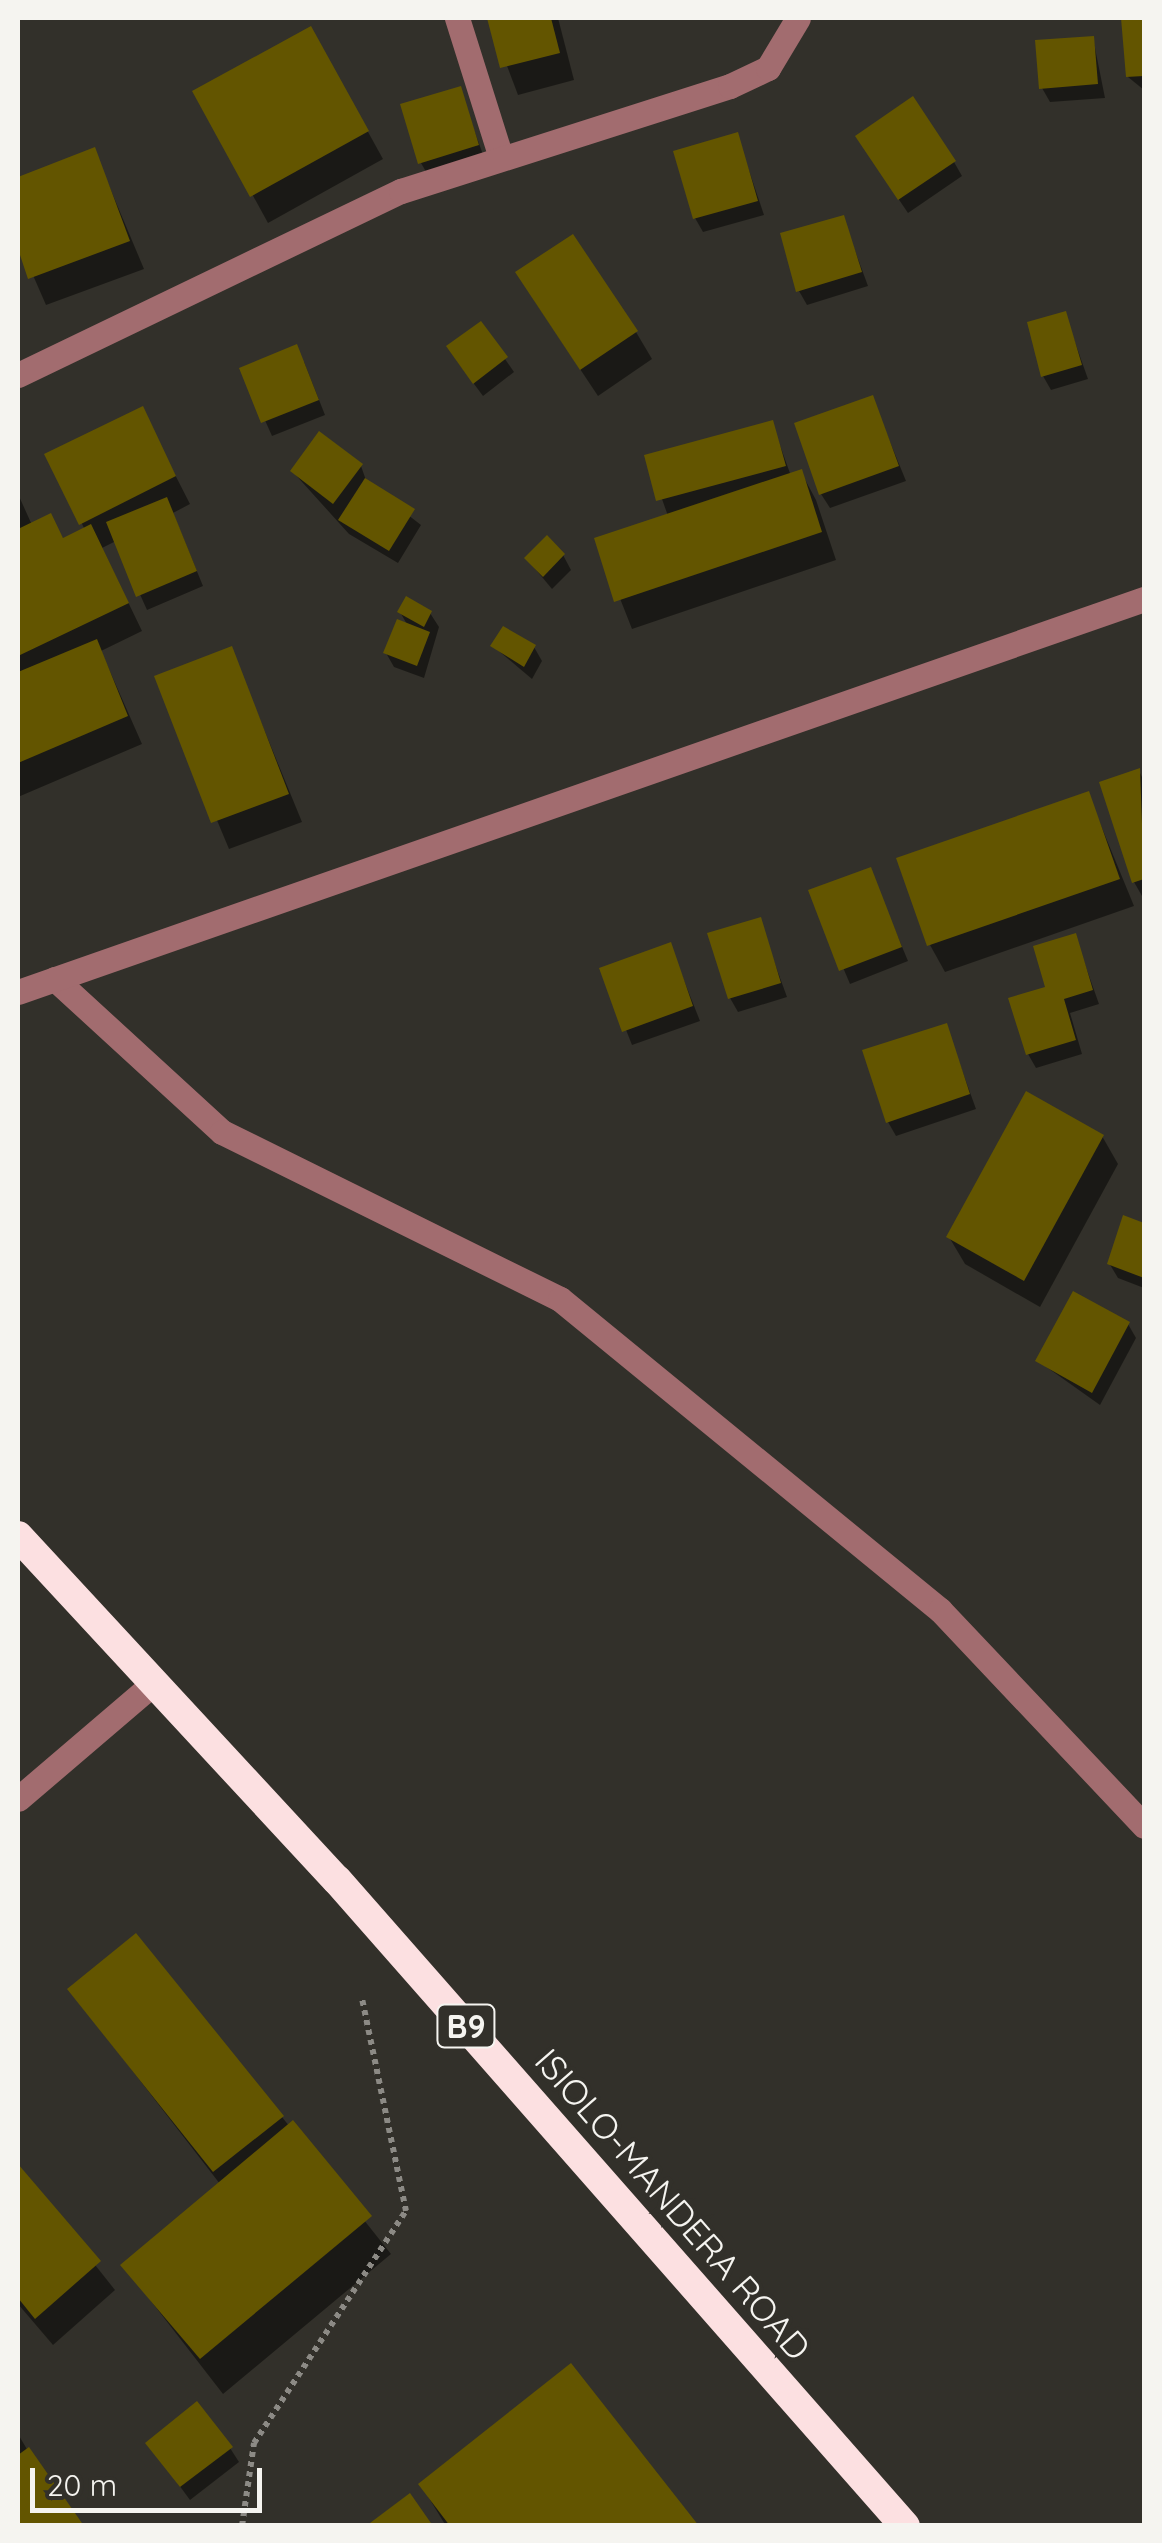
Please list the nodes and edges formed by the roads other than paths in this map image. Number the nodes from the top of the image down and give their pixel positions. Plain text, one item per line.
1 (457, 18) edge
2 (798, 18) edge
3 (500, 154) junction
4 (18, 376) edge
5 (1144, 599) edge
6 (55, 980) junction
7 (18, 992) edge
8 (18, 1536) edge
9 (148, 1687) junction
10 (18, 1799) edge
11 (1143, 1822) edge
12 (905, 2526) edge

1 - 3 street
2 - 3 street
3 - 4 street
5 - 6 street
6 - 7 street
6 - 11 street
8 - 9 highway, ISIOLO-MANDERA ROAD / B9
9 - 10 street
9 - 12 highway, ISIOLO-MANDERA ROAD / B9

